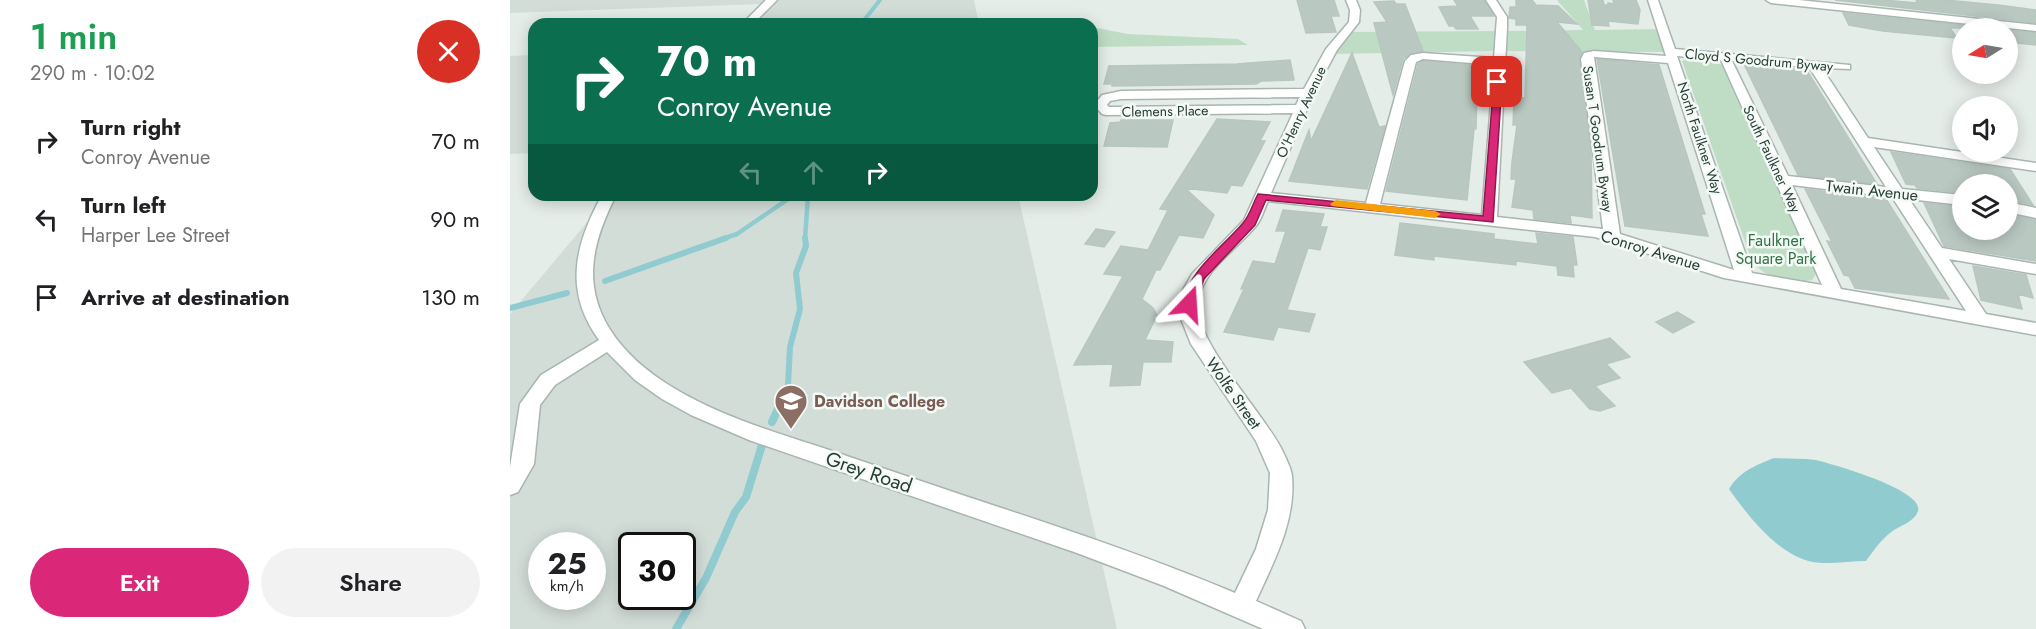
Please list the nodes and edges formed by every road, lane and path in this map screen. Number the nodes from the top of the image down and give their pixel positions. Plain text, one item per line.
1 (772, 0) edge
2 (1351, 0) edge
3 (1491, 0) edge
4 (1653, 0) edge
5 (1771, 0) edge
6 (1817, 3) edge
7 (753, 18) edge
8 (2036, 28) edge
9 (1672, 56) junction
10 (1725, 57) junction
11 (1499, 62) junction
12 (1813, 64) junction
13 (1846, 67) dead end
14 (1308, 93) junction
15 (1302, 109) junction
16 (1864, 142) junction
17 (2036, 167) edge
18 (1782, 180) junction
19 (1898, 192) junction
20 (1262, 196) junction
21 (1952, 199) edge
22 (606, 201) edge
23 (1372, 207) junction
24 (2018, 209) edge
25 (2036, 213) edge
26 (1489, 220) junction
27 (1612, 236) junction
28 (1936, 252) junction
29 (2036, 270) edge
30 (1745, 277) junction
31 (1834, 294) junction
32 (1980, 319) junction
33 (2036, 329) edge
34 (609, 342) junction
35 (510, 486) edge
36 (1241, 606) junction
37 (1292, 629) edge

1 - 7 street
2 - 14 street, O'Henry Avenue
3 - 11 street
4 - 9 street, North Faulkner Way
5 - 6 street
6 - 8 street
9 - 10 street, Cloyd S Goodrum Byway
9 - 27 street, Susan T Goodrum Byway
9 - 30 street, North Faulkner Way
10 - 12 street, Cloyd S Goodrum Byway
10 - 18 street, South Faulkner Way
11 - 23 street
11 - 26 street
12 - 13 street, Cloyd S Goodrum Byway
12 - 16 street
14 - 15 street, O'Henry Avenue
14 - 15 street, Clemens Place
15 - 20 street, O'Henry Avenue
16 - 17 street
16 - 19 street
18 - 19 street, Twain Avenue
18 - 31 street, South Faulkner Way
19 - 21 street, Twain Avenue
19 - 28 street
20 - 23 street, Conroy Avenue
20 - 36 street, Wolfe Street
22 - 34 street, Grey Road
23 - 26 street, Conroy Avenue
24 - 25 street
26 - 27 street, Conroy Avenue
27 - 30 street, Conroy Avenue
28 - 29 street
28 - 32 street
30 - 31 street, Conroy Avenue
31 - 32 street, Conroy Avenue
32 - 33 street, Conroy Avenue
34 - 35 street
34 - 36 street, Grey Road
36 - 37 street, Grey Road

